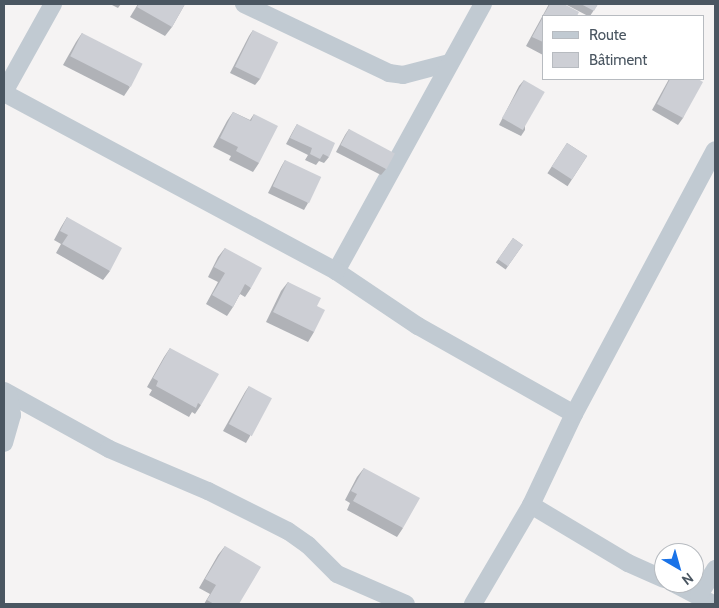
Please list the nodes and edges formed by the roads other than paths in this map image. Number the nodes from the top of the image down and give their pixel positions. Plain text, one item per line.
1 (53, 4) edge
2 (244, 4) edge
3 (483, 4) edge
4 (448, 63) junction
5 (4, 92) edge
6 (715, 150) edge
7 (336, 271) junction
8 (7, 394) edge
9 (574, 414) junction
10 (4, 444) edge
11 (531, 505) junction
12 (715, 569) edge
13 (654, 575) edge
14 (692, 593) edge
15 (706, 600) edge
16 (406, 604) edge
17 (472, 604) edge

1 - 5 street
2 - 4 street
3 - 4 street
4 - 7 street
5 - 7 street
6 - 9 street
7 - 9 street
8 - 10 street
8 - 16 street
9 - 11 street
11 - 13 street
11 - 17 street
12 - 15 street
14 - 15 street

